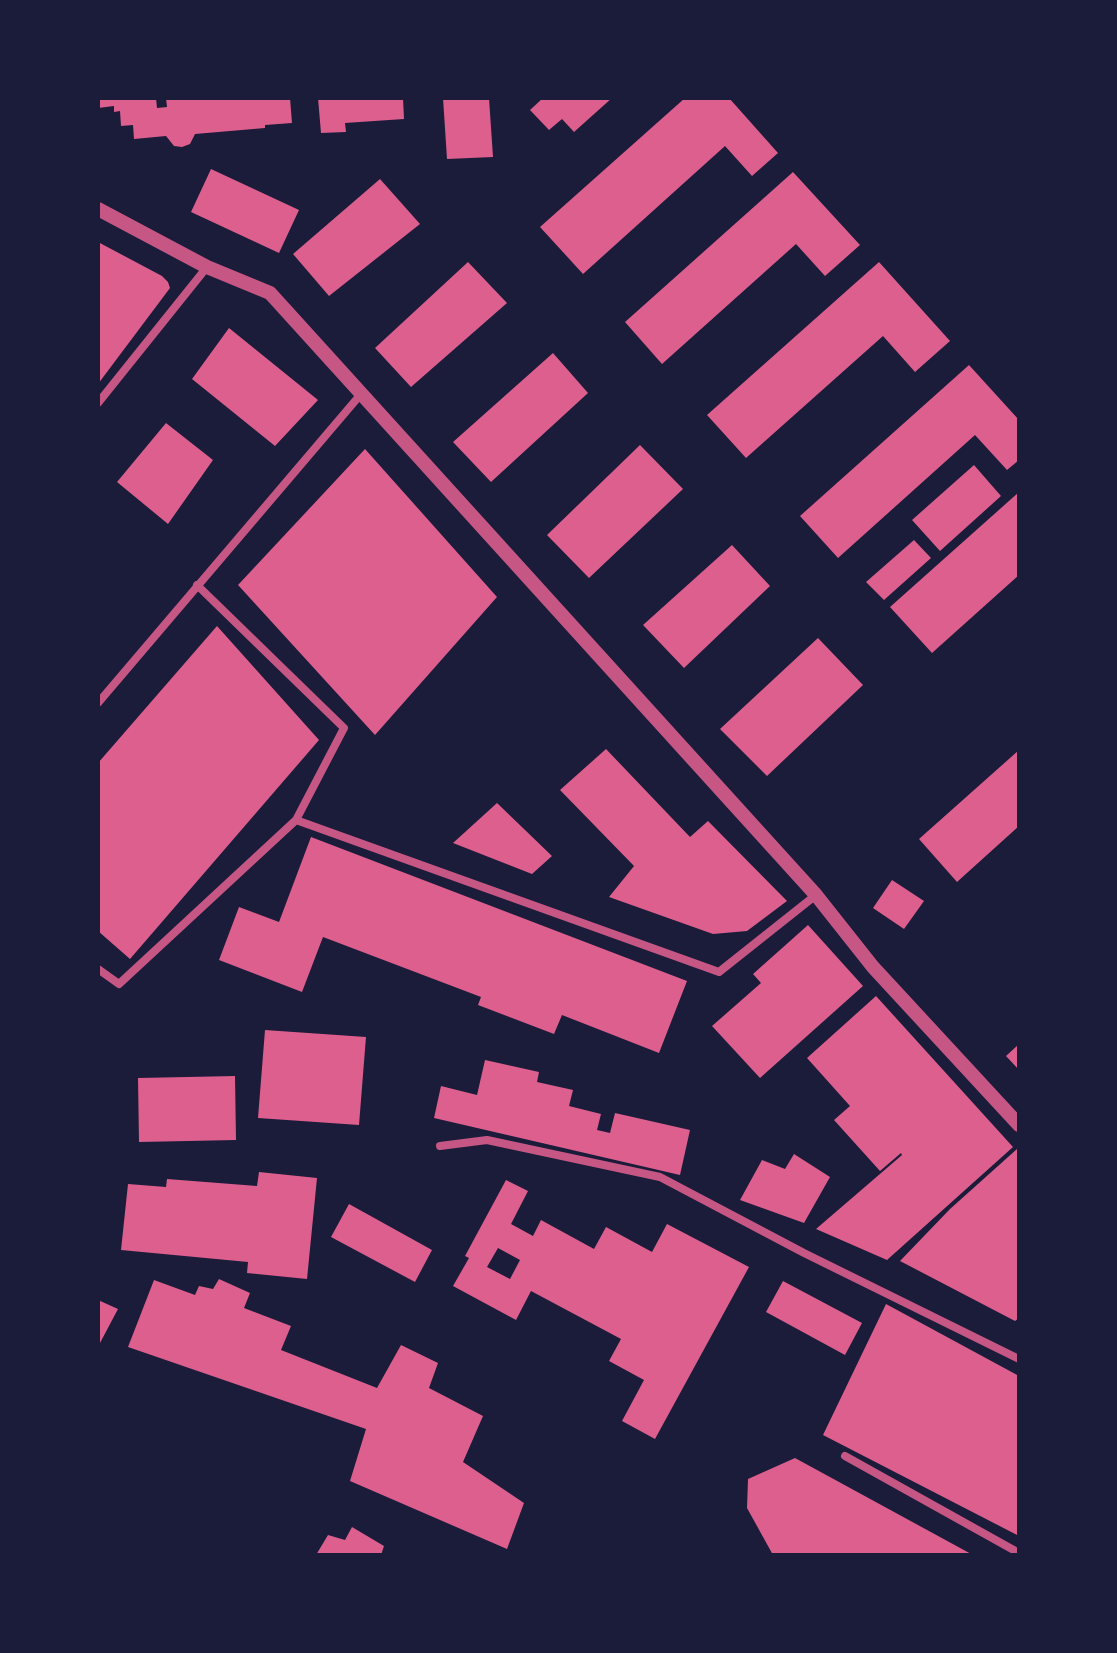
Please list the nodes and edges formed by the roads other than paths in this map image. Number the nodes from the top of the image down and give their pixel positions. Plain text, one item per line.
1 (98, 209) edge
2 (207, 267) junction
3 (361, 394) junction
4 (98, 403) edge
5 (197, 585) junction
6 (98, 703) edge
7 (296, 820) junction
8 (816, 895) junction
9 (98, 969) edge
10 (1019, 1125) edge
11 (440, 1146) dead end
12 (1019, 1359) edge
13 (845, 1456) dead end
14 (1019, 1553) edge

1 - 2 street
2 - 3 street
2 - 4 street
3 - 5 street
3 - 8 street
5 - 6 street
5 - 7 street
7 - 8 street
7 - 9 street
8 - 10 street
11 - 12 street
13 - 14 street

